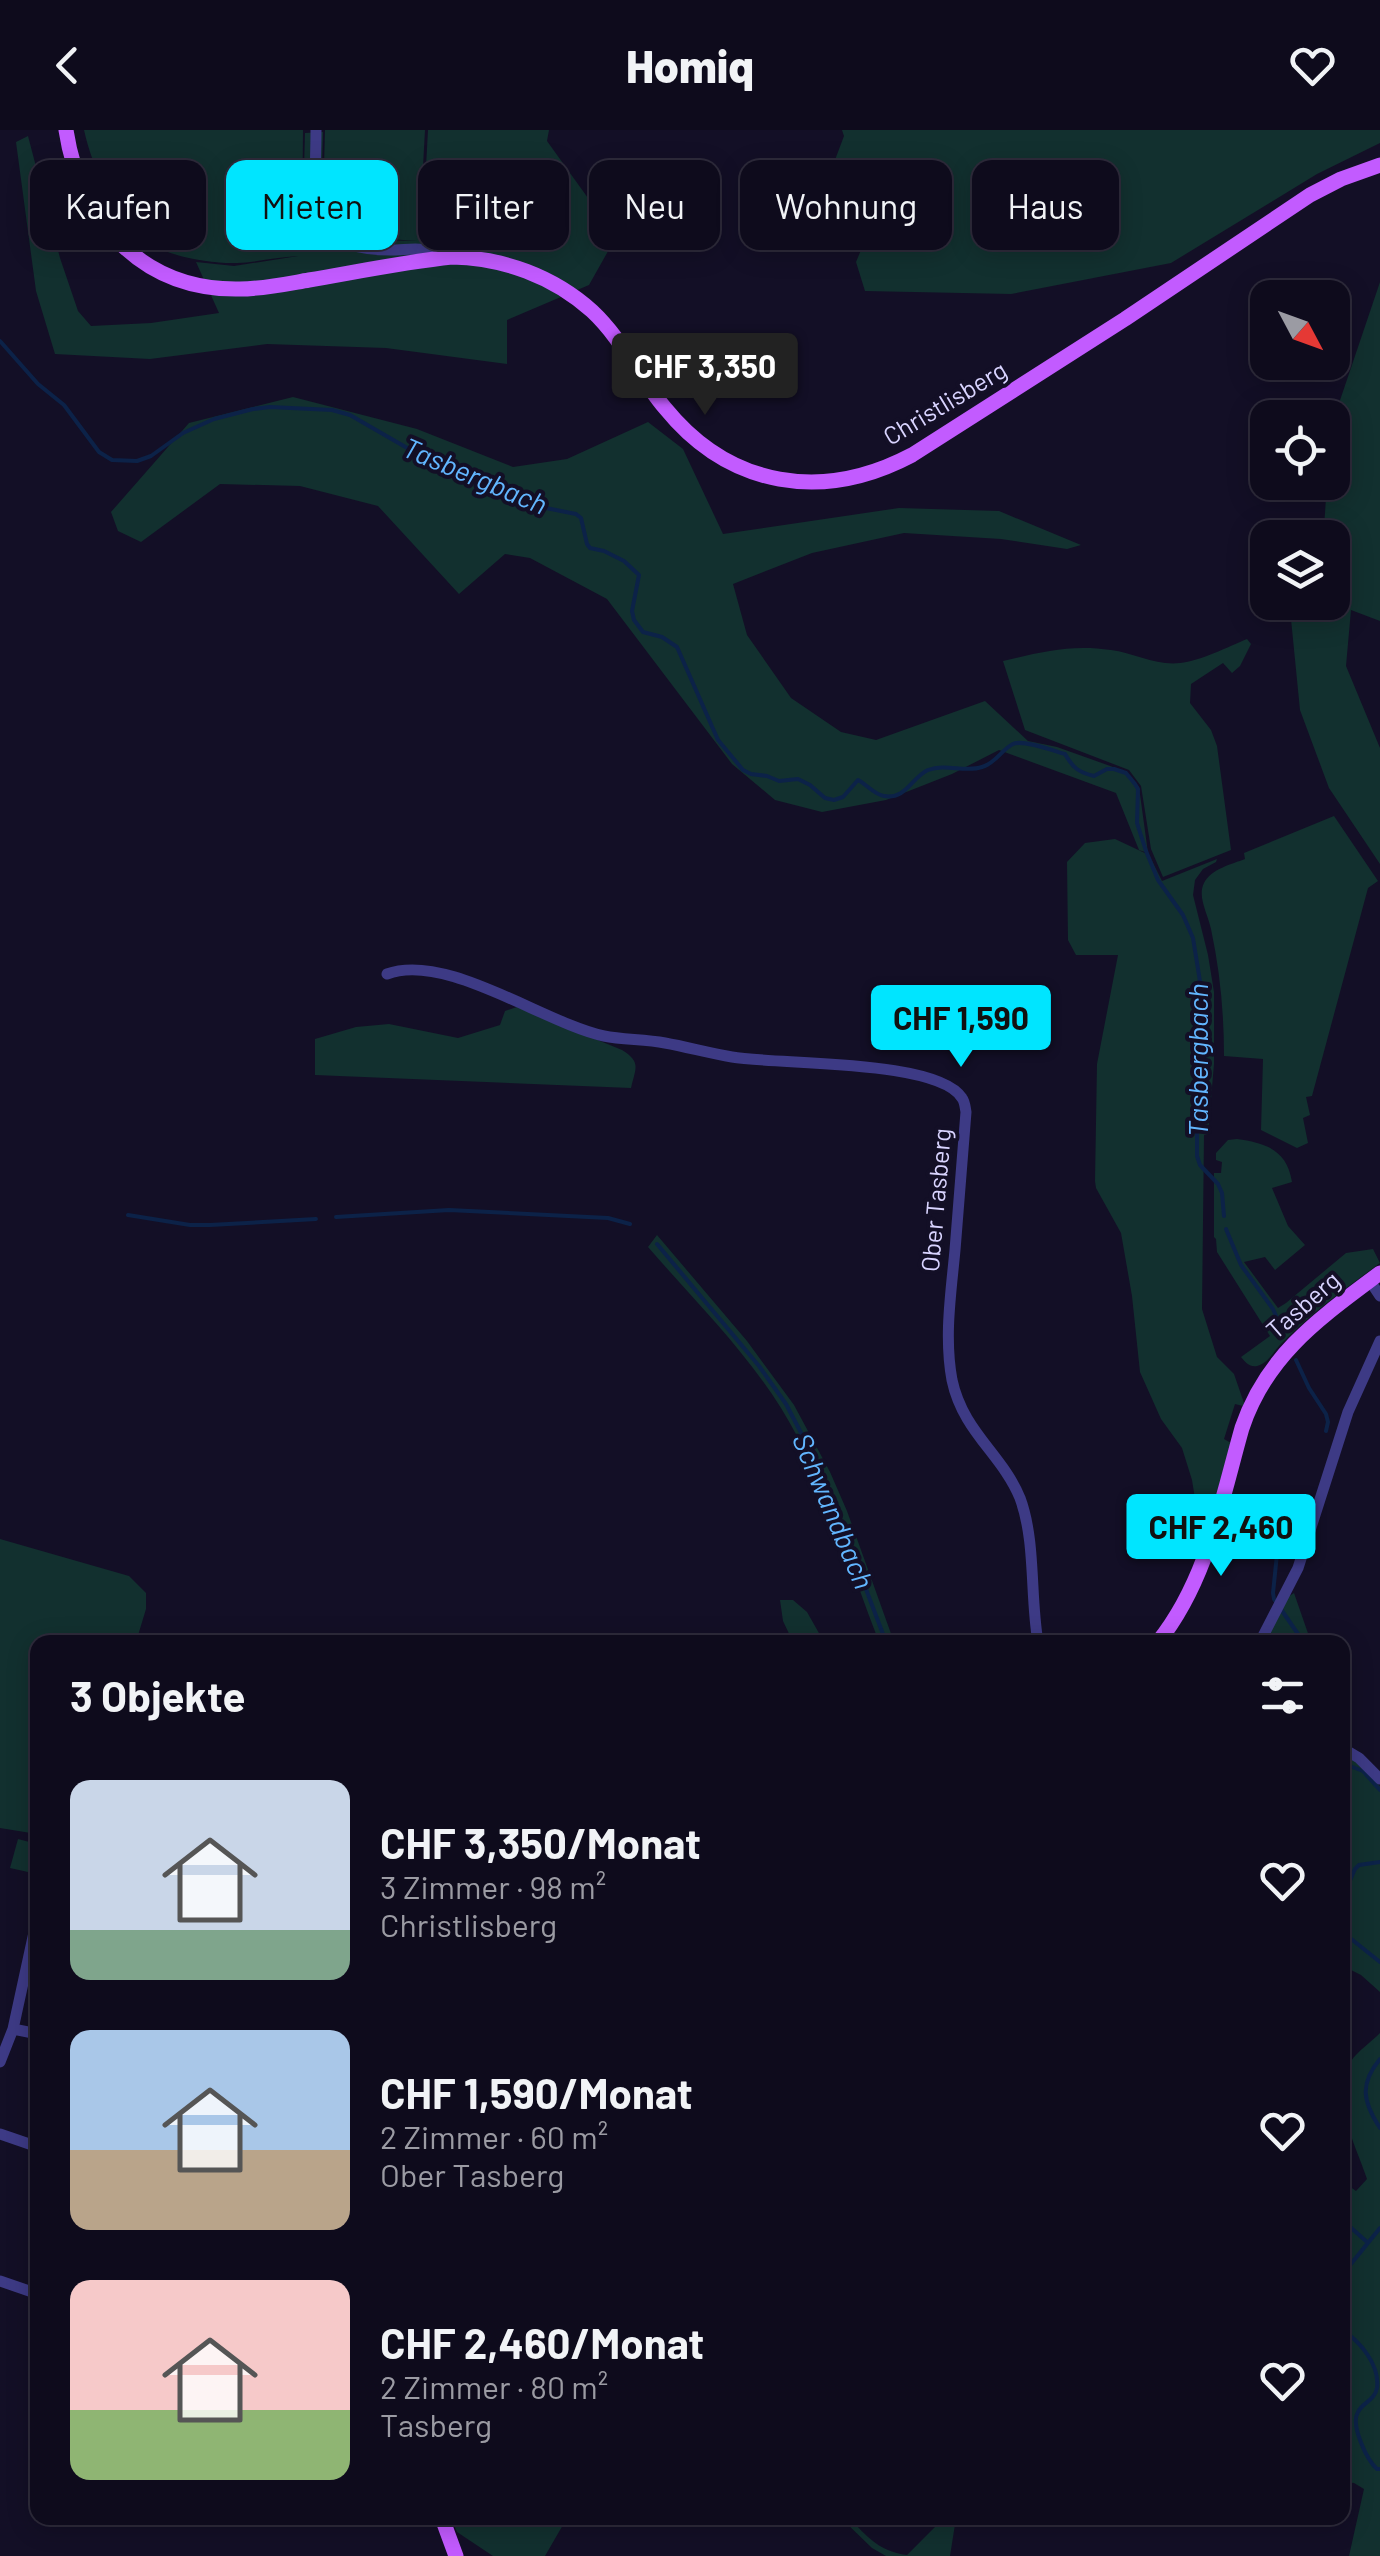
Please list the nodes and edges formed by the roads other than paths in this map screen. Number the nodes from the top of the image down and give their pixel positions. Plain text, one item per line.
1 (66, 130) edge
2 (316, 130) edge
3 (1380, 166) edge
4 (442, 258) junction
5 (386, 974) dead end
6 (1375, 1277) edge
7 (1380, 1296) edge
8 (1380, 1341) edge
9 (1037, 1635) edge
10 (1164, 1635) edge
11 (1263, 1635) edge
12 (1350, 1753) edge
13 (1380, 1779) edge
14 (30, 1951) edge
15 (13, 2029) junction
16 (30, 2032) edge
17 (0, 2062) edge
18 (0, 2134) edge
19 (30, 2144) edge
20 (0, 2281) edge
21 (30, 2291) edge
22 (445, 2525) edge
23 (456, 2556) edge

1 - 4 main road, Christlisberg
2 - 4 street, Christlisberg
3 - 4 main road, Christlisberg
5 - 9 street, Ober Tasberg
6 - 7 street, Tasberg
6 - 10 main road, Tasberg
8 - 11 street
12 - 13 street
14 - 15 street
15 - 16 street
15 - 17 street
18 - 19 street
20 - 21 street
22 - 23 main road

